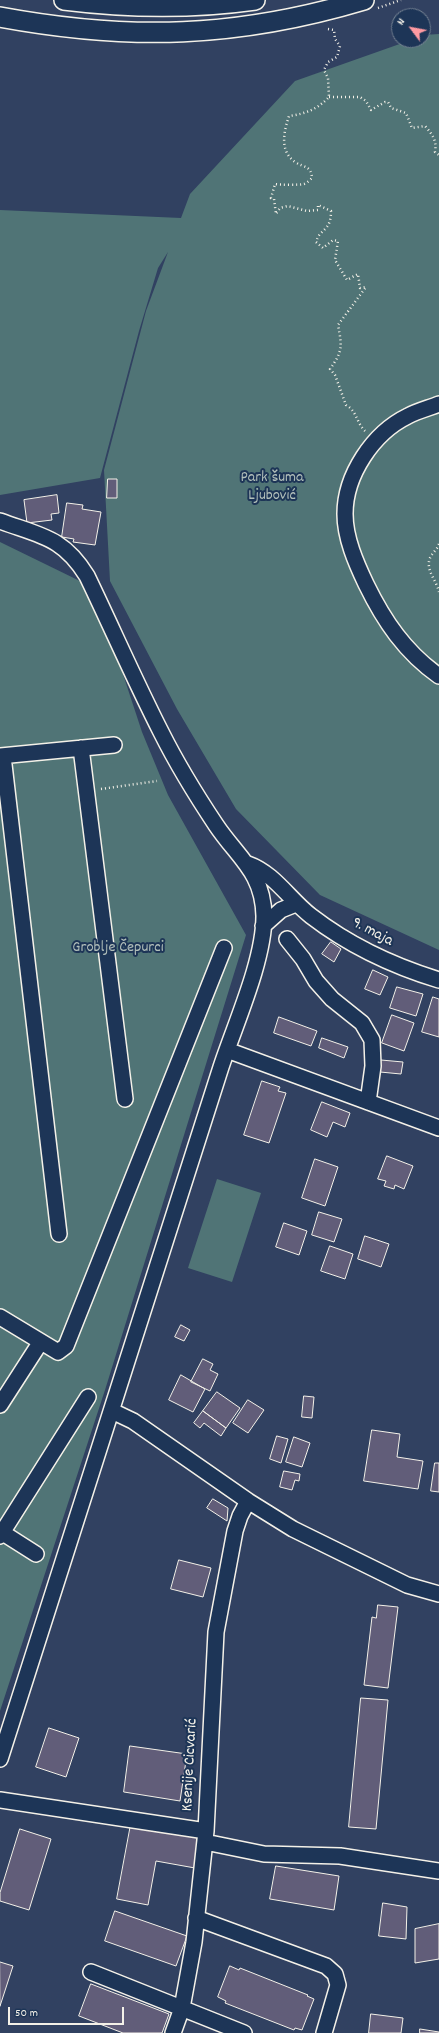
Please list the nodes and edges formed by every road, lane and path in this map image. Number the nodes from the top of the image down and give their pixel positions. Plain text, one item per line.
1 (64, 0) edge
2 (255, 0) edge
3 (364, 0) edge
4 (0, 17) edge
5 (328, 29) dead end
6 (329, 97) junction
7 (439, 154) edge
8 (439, 404) edge
9 (375, 441) junction
10 (0, 521) edge
11 (439, 544) edge
12 (439, 592) edge
13 (439, 676) edge
14 (114, 745) dead end
15 (82, 748) junction
16 (2, 756) edge
17 (157, 781) dead end
18 (88, 791) junction
19 (248, 864) junction
20 (296, 904) junction
21 (264, 926) junction
22 (287, 939) dead end
23 (224, 948) dead end
24 (439, 980) edge
25 (227, 1050) junction
26 (125, 1099) dead end
27 (368, 1102) junction
28 (439, 1128) edge
29 (59, 1234) dead end
30 (0, 1318) edge
31 (40, 1343) junction
32 (88, 1397) dead end
33 (0, 1405) edge
34 (112, 1411) junction
35 (248, 1501) junction
36 (1, 1533) edge
37 (36, 1554) dead end
38 (439, 1594) edge
39 (0, 1758) edge
40 (0, 1800) edge
41 (205, 1836) junction
42 (439, 1871) edge
43 (196, 1918) junction
44 (91, 1972) dead end
45 (182, 2008) junction
46 (173, 2033) edge
47 (244, 2033) edge
48 (324, 2033) edge

1 - 2 main road
3 - 4 main road
5 - 6 path
6 - 7 path
6 - 9 path
8 - 9 street
9 - 13 street
10 - 19 street
11 - 12 path
14 - 15 street
15 - 16 street
15 - 18 street
16 - 29 street
17 - 18 path
18 - 26 street
19 - 20 street, 9. maja
19 - 21 street
20 - 21 street
20 - 24 street, 9. maja
21 - 25 street
22 - 27 street
23 - 31 street
25 - 27 street
25 - 34 street
27 - 28 street
30 - 31 street
31 - 33 street
32 - 36 street
34 - 35 street
34 - 39 street
35 - 38 street
35 - 41 street, Ksenije Cicvarić
36 - 37 street
40 - 41 street
41 - 42 street
41 - 43 street, Ksenije Cicvarić
43 - 45 street, Ksenije Cicvarić
43 - 48 street
44 - 45 street
45 - 46 street, Ksenije Cicvarić
45 - 47 street

